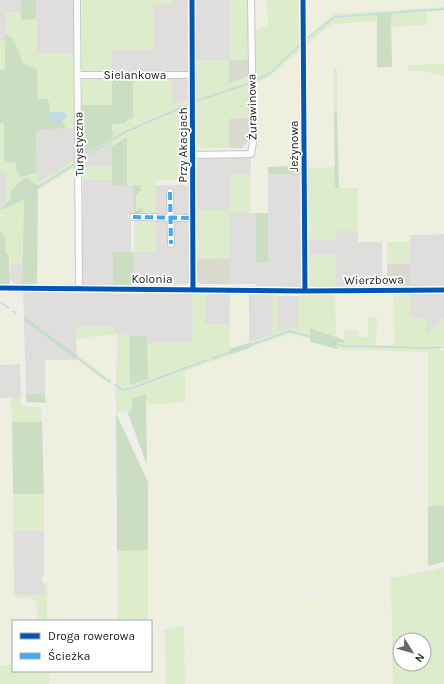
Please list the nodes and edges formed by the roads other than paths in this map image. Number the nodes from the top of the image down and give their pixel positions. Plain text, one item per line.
1 (77, 0) edge
2 (192, 0) edge
3 (251, 0) edge
4 (303, 0) edge
5 (78, 75) junction
6 (193, 75) junction
7 (192, 154) junction
8 (170, 192) dead end
9 (132, 217) dead end
10 (171, 217) junction
11 (192, 218) junction
12 (171, 244) dead end
13 (0, 288) edge
14 (79, 288) junction
15 (193, 289) junction
16 (444, 290) edge
17 (305, 291) junction

1 - 5 street, Turystyczna
2 - 6 street, Przy Akacjach
3 - 7 street, Żurawinowa
4 - 17 street, Jeżynowa
5 - 6 street, Sielankowa
5 - 14 street, Turystyczna
6 - 7 street, Przy Akacjach
7 - 11 street, Przy Akacjach
8 - 10 street
9 - 10 street
10 - 11 street
10 - 12 street
11 - 15 street, Przy Akacjach
13 - 14 street, Kolonia
14 - 15 street, Kolonia
15 - 17 street, Kolonia
16 - 17 street, Wierzbowa

